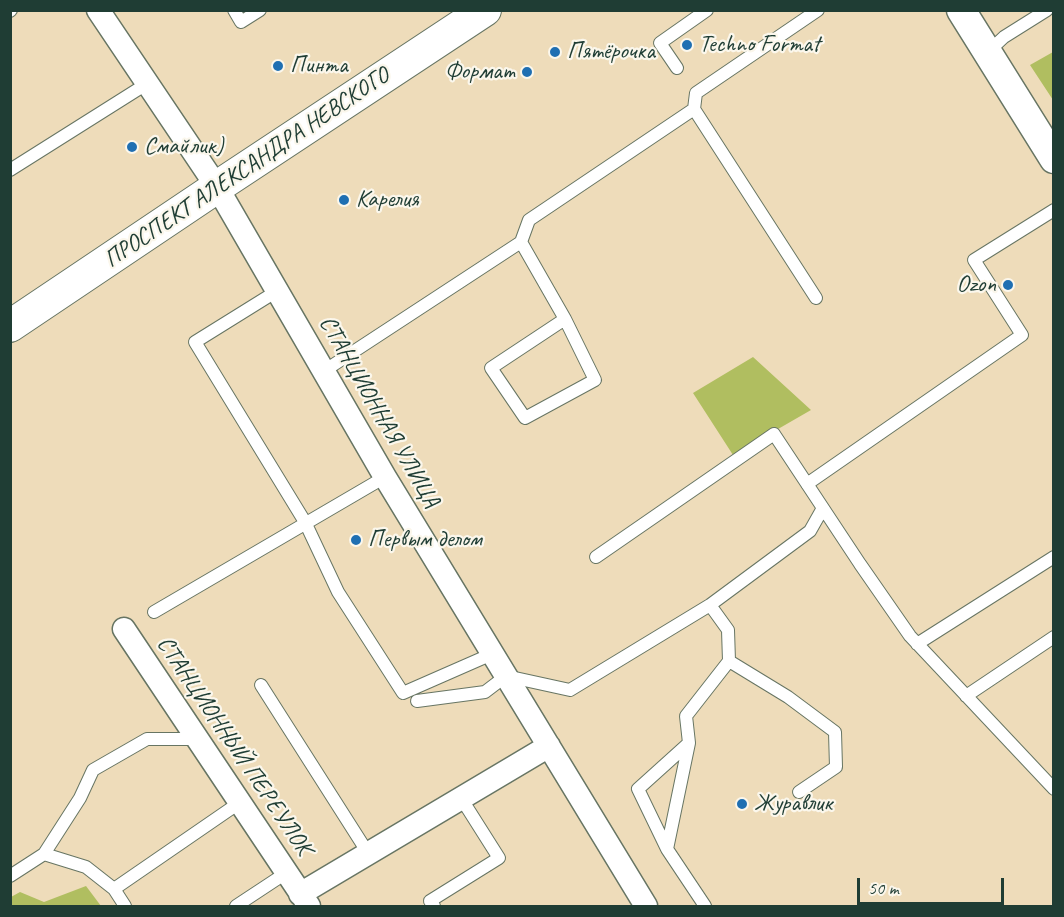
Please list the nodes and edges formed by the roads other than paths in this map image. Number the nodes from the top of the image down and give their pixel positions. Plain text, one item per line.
1 (98, 10) edge
2 (234, 10) edge
3 (260, 10) edge
4 (485, 10) edge
5 (707, 10) edge
6 (818, 10) edge
7 (961, 10) edge
8 (1047, 10) edge
9 (987, 53) junction
10 (676, 68) dead end
11 (148, 83) junction
12 (694, 109) junction
13 (1053, 159) edge
14 (10, 170) edge
15 (217, 187) junction
16 (1053, 210) edge
17 (521, 242) junction
18 (278, 291) junction
19 (816, 298) dead end
20 (565, 320) junction
21 (10, 326) edge
22 (324, 371) junction
23 (385, 477) junction
24 (807, 484) junction
25 (823, 508) junction
26 (305, 522) junction
27 (596, 557) dead end
28 (1053, 557) edge
29 (710, 605) junction
30 (154, 612) dead end
31 (124, 629) dead end
32 (1053, 637) edge
33 (917, 644) junction
34 (492, 654) junction
35 (729, 661) junction
36 (506, 676) junction
37 (261, 685) dead end
38 (966, 696) junction
39 (417, 701) dead end
40 (196, 739) junction
41 (689, 742) junction
42 (549, 746) junction
43 (1053, 789) edge
44 (799, 792) dead end
45 (461, 798) junction
46 (239, 803) junction
47 (667, 849) junction
48 (44, 854) junction
49 (368, 854) junction
50 (286, 873) junction
51 (10, 876) edge
52 (114, 889) junction
53 (304, 900) edge
54 (125, 906) edge
55 (236, 906) edge
56 (434, 906) edge
57 (646, 906) edge
58 (705, 906) edge

1 - 11 street, СТАНЦИОННАЯ УЛИЦА
2 - 3 lane
4 - 15 main road, ПРОСПЕКТ АЛЕКСАНДРА НЕВСКОГО
5 - 10 lane
6 - 12 lane
7 - 9 street
8 - 9 lane
9 - 13 street
11 - 14 lane
11 - 15 street, СТАНЦИОННАЯ УЛИЦА
12 - 17 lane
12 - 19 lane
15 - 18 street, СТАНЦИОННАЯ УЛИЦА
15 - 21 main road, ПРОСПЕКТ АЛЕКСАНДРА НЕВСКОГО
16 - 24 lane
17 - 20 lane
17 - 22 lane
18 - 22 street, СТАНЦИОННАЯ УЛИЦА
18 - 26 lane
20 - 20 lane
22 - 23 street, СТАНЦИОННАЯ УЛИЦА
23 - 26 lane
23 - 34 street, СТАНЦИОННАЯ УЛИЦА
24 - 25 lane
24 - 27 lane
25 - 29 lane
25 - 33 lane
26 - 30 lane
26 - 34 lane
28 - 33 lane
29 - 35 lane
29 - 36 lane
31 - 40 street, СТАНЦИОННЫЙ ПЕРЕУЛОК
32 - 38 lane
33 - 38 lane
34 - 36 street, СТАНЦИОННАЯ УЛИЦА
35 - 41 lane
35 - 44 lane
36 - 39 lane
36 - 42 street, СТАНЦИОННАЯ УЛИЦА
37 - 49 lane
38 - 43 lane
40 - 46 street, СТАНЦИОННЫЙ ПЕРЕУЛОК
40 - 48 lane
41 - 47 lane
41 - 47 lane
42 - 45 street, СТАНЦИОННЫЙ ПЕРЕУЛОК
42 - 57 street, СТАНЦИОННАЯ УЛИЦА
45 - 49 street, СТАНЦИОННЫЙ ПЕРЕУЛОК
45 - 56 lane
46 - 50 street, СТАНЦИОННЫЙ ПЕРЕУЛОК
46 - 52 lane
47 - 58 lane
48 - 51 lane
48 - 52 lane
49 - 53 street, СТАНЦИОННЫЙ ПЕРЕУЛОК
50 - 53 street, СТАНЦИОННЫЙ ПЕРЕУЛОК
50 - 55 lane
52 - 54 lane

